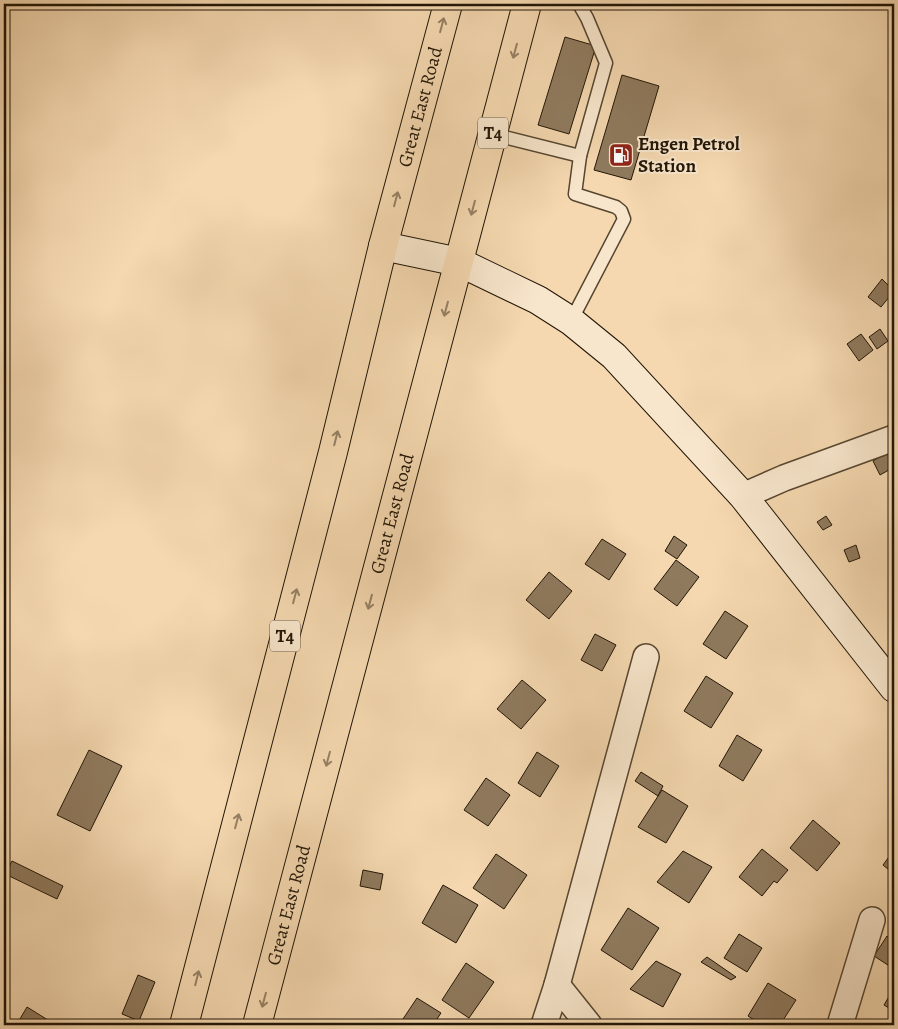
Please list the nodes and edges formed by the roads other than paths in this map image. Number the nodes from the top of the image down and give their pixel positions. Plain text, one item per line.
1 (448, 4) edge
2 (527, 4) edge
3 (579, 4) edge
4 (492, 134) junction
5 (580, 156) junction
6 (383, 246) junction
7 (459, 262) junction
8 (571, 321) junction
9 (894, 438) edge
10 (743, 496) junction
11 (646, 657) dead end
12 (894, 688) edge
13 (872, 920) dead end
14 (556, 985) junction
15 (184, 1025) edge
16 (258, 1025) edge
17 (544, 1025) edge
18 (589, 1025) edge
19 (840, 1025) edge

6 -> 1 main road, Great East Road / T4
2 -> 4 main road, Great East Road / T4
3 - 5 lane
4 - 5 lane
4 -> 7 main road, Great East Road / T4
5 - 8 lane
6 - 7 street
15 -> 6 main road, Great East Road / T4
7 - 8 street
7 -> 16 main road, Great East Road / T4
8 - 10 street
9 - 10 street
10 - 12 street
11 - 14 street
13 - 19 street
14 - 17 street
14 - 18 street

